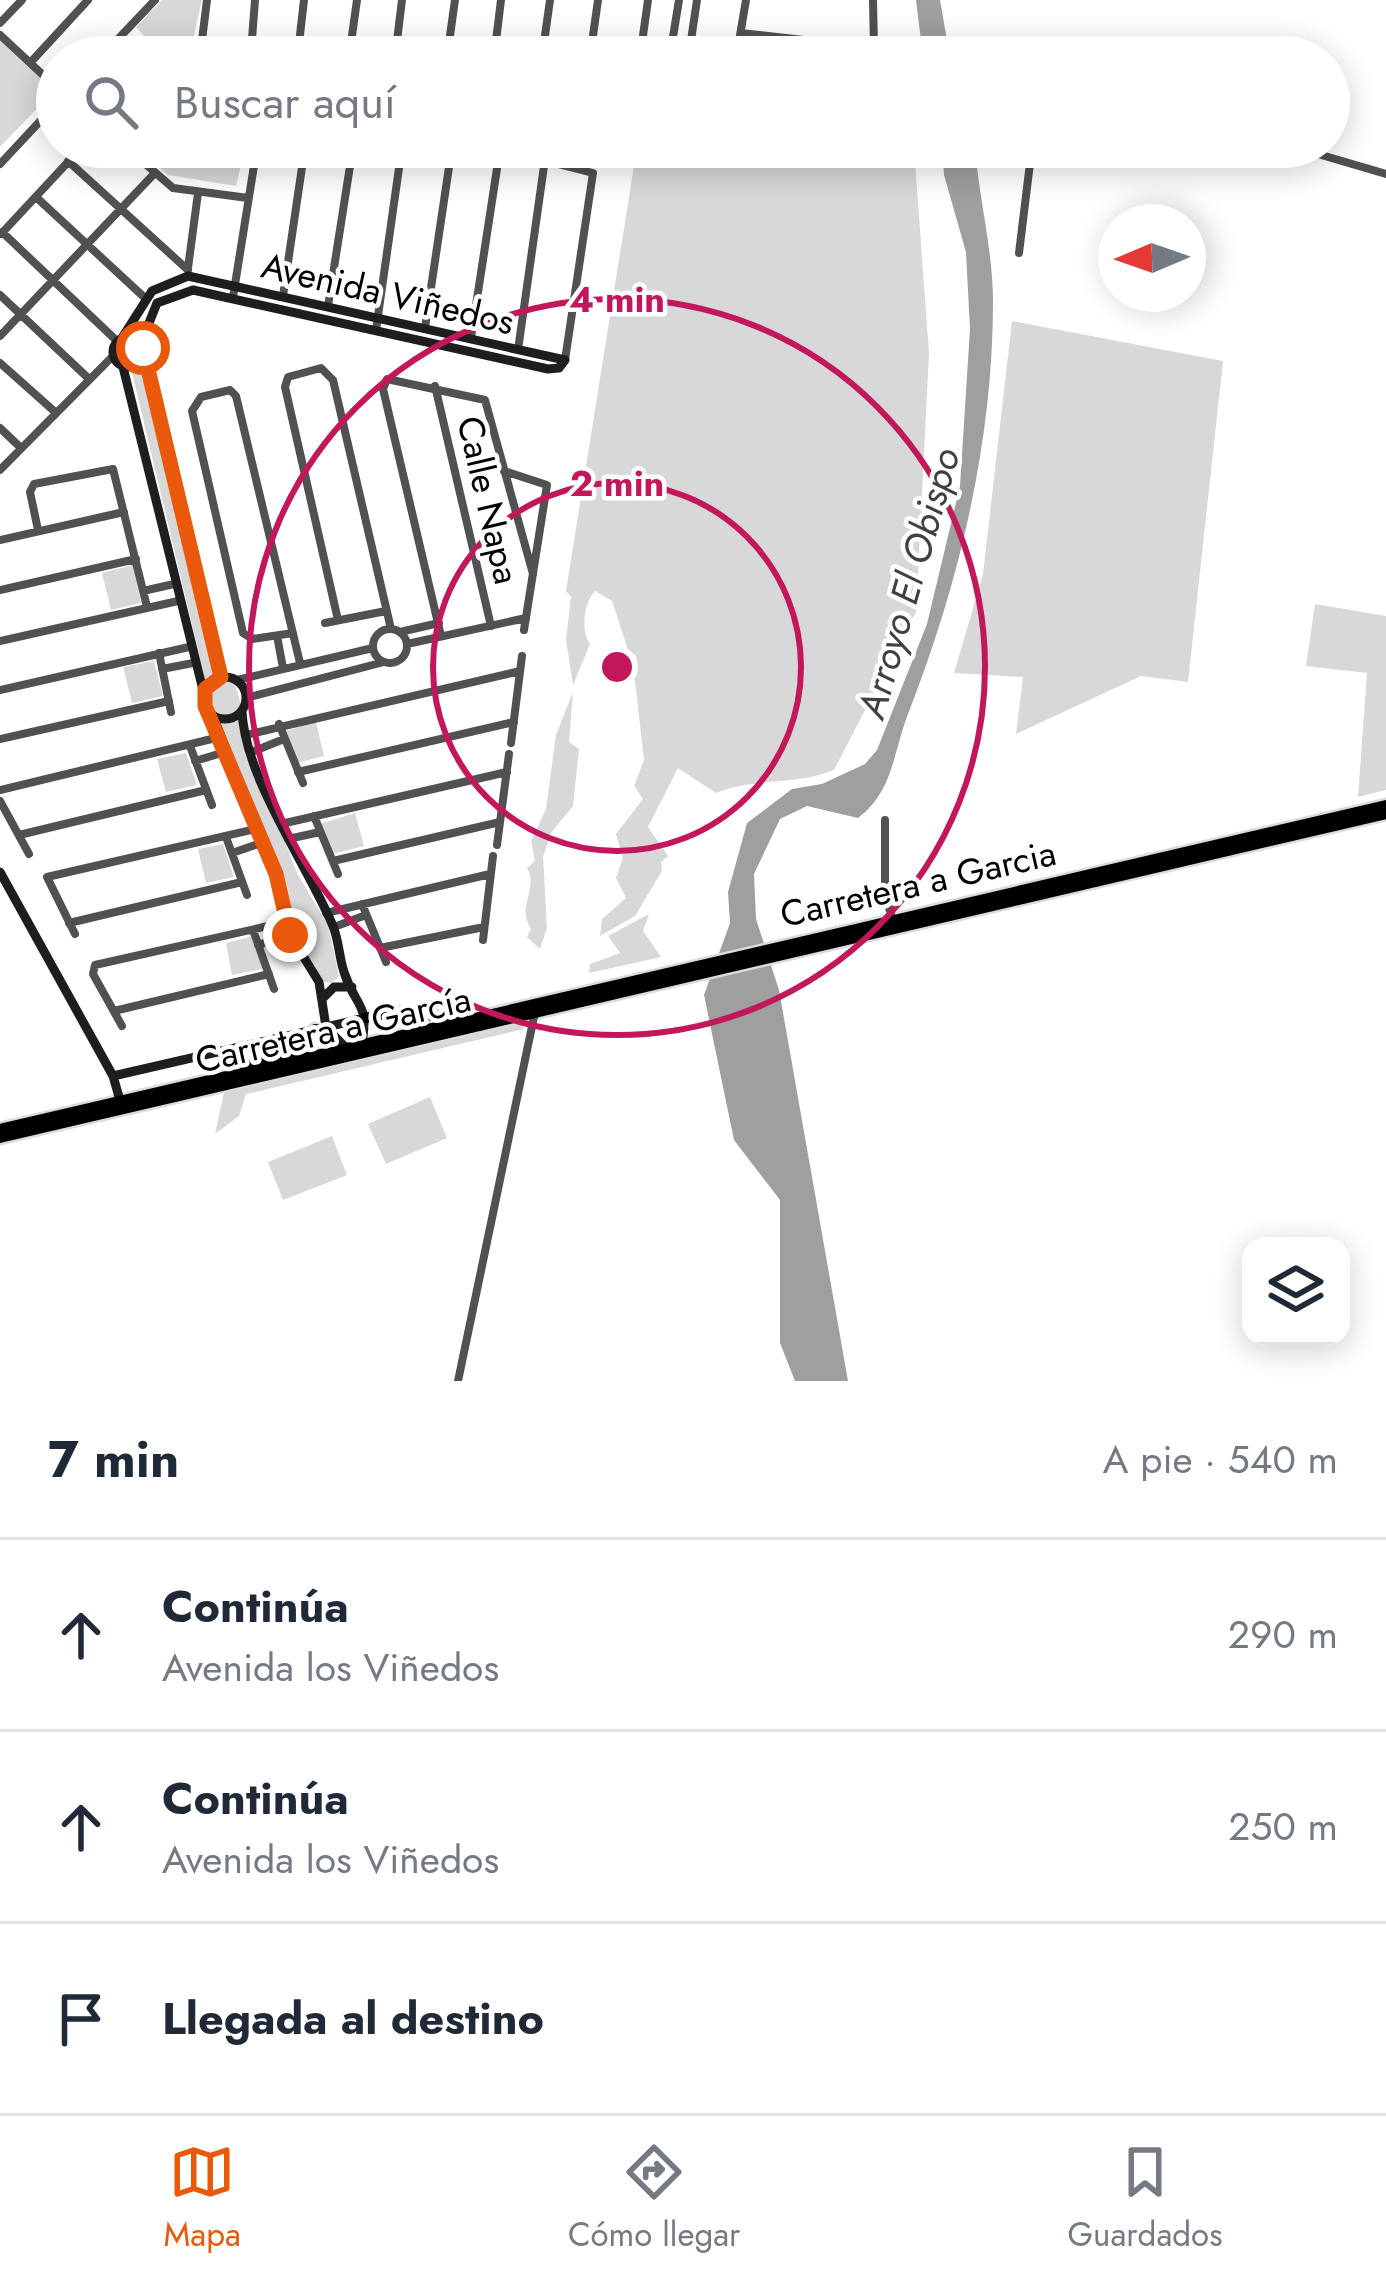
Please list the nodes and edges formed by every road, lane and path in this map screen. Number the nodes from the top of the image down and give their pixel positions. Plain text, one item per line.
1 (22, 0) edge
2 (88, 0) edge
3 (155, 0) edge
4 (207, 0) edge
5 (255, 0) edge
6 (304, 0) edge
7 (357, 0) edge
8 (402, 0) edge
9 (455, 0) edge
10 (501, 0) edge
11 (550, 0) edge
12 (598, 0) edge
13 (648, 0) edge
14 (679, 0) edge
15 (697, 0) edge
16 (746, 0) edge
17 (874, 0) edge
18 (0, 22) edge
19 (741, 33) junction
20 (0, 35) edge
21 (54, 36) edge
22 (121, 36) edge
23 (202, 36) edge
24 (251, 36) edge
25 (300, 36) edge
26 (353, 36) edge
27 (398, 36) edge
28 (450, 36) edge
29 (497, 36) edge
30 (545, 36) edge
31 (593, 36) edge
32 (643, 36) edge
33 (673, 36) edge
34 (692, 36) edge
35 (740, 36) edge
36 (768, 36) edge
37 (874, 36) edge
38 (36, 56) edge
39 (30, 62) junction
40 (36, 68) edge
41 (36, 126) edge
42 (1350, 163) edge
43 (0, 164) edge
44 (62, 168) edge
45 (76, 168) edge
46 (146, 168) edge
47 (253, 168) edge
48 (302, 168) edge
49 (350, 168) edge
50 (399, 168) edge
51 (449, 168) edge
52 (493, 168) edge
53 (544, 168) edge
54 (575, 168) edge
55 (1029, 168) edge
56 (1386, 174) edge
57 (153, 175) junction
58 (198, 193) junction
59 (36, 196) junction
60 (248, 198) junction
61 (121, 209) junction
62 (1, 234) edge
63 (88, 244) junction
64 (1019, 253) dead end
65 (188, 273) junction
66 (53, 280) junction
67 (234, 291) junction
68 (0, 295) edge
69 (283, 296) junction
70 (145, 298) junction
71 (328, 306) junction
72 (20, 314) junction
73 (377, 317) junction
74 (425, 328) junction
75 (376, 330) junction
76 (0, 336) edge
77 (471, 338) junction
78 (120, 340) junction
79 (141, 344) junction
80 (518, 350) junction
81 (113, 356) junction
82 (142, 358) junction
83 (565, 360) junction
84 (0, 363) edge
85 (123, 367) junction
86 (87, 376) junction
87 (435, 386) junction
88 (53, 411) junction
89 (0, 428) edge
90 (21, 448) junction
91 (166, 456) junction
92 (146, 463) junction
93 (0, 470) edge
94 (504, 471) junction
95 (124, 512) junction
96 (38, 530) junction
97 (184, 535) junction
98 (164, 538) junction
99 (0, 540) edge
100 (136, 559) junction
101 (533, 574) junction
102 (174, 584) junction
103 (0, 590) edge
104 (143, 591) junction
105 (178, 601) junction
106 (147, 607) junction
107 (381, 612) junction
108 (526, 618) junction
109 (338, 620) junction
110 (439, 622) junction
111 (325, 623) dead end
112 (491, 626) junction
113 (391, 630) junction
114 (524, 630) dead end
115 (293, 633) junction
116 (277, 636) junction
117 (441, 636) junction
118 (0, 640) edge
119 (407, 644) junction
120 (189, 646) junction
121 (373, 648) junction
122 (159, 652) junction
123 (522, 656) dead end
124 (319, 659) junction
125 (384, 662) junction
126 (193, 663) junction
127 (300, 663) junction
128 (283, 668) junction
129 (162, 669) junction
130 (520, 671) junction
131 (221, 677) junction
132 (237, 680) junction
133 (324, 680) junction
134 (0, 689) edge
135 (204, 694) junction
136 (246, 698) junction
137 (242, 711) junction
138 (213, 716) junction
139 (514, 722) junction
140 (279, 724) junction
141 (245, 735) junction
142 (220, 737) junction
143 (0, 739) edge
144 (284, 739) junction
145 (190, 746) junction
146 (225, 752) junction
147 (252, 752) junction
148 (195, 760) junction
149 (297, 768) junction
150 (506, 772) junction
151 (303, 783) dead end
152 (0, 790) edge
153 (206, 790) junction
154 (268, 792) junction
155 (0, 801) edge
156 (245, 802) junction
157 (212, 805) dead end
158 (1386, 809) edge
159 (314, 816) junction
160 (885, 820) dead end
161 (500, 822) junction
162 (281, 824) junction
163 (256, 829) junction
164 (320, 832) junction
165 (19, 835) junction
166 (226, 837) junction
167 (288, 839) junction
168 (261, 843) junction
169 (496, 845) dead end
170 (232, 853) junction
171 (29, 854) dead end
172 (493, 856) dead end
173 (333, 861) junction
174 (0, 872) edge
175 (338, 874) dead end
176 (490, 874) junction
177 (242, 882) junction
178 (247, 895) dead end
179 (362, 904) junction
180 (326, 913) junction
181 (366, 915) junction
182 (892, 920) junction
183 (286, 922) junction
184 (69, 923) junction
185 (334, 927) junction
186 (484, 927) junction
187 (253, 930) junction
188 (75, 934) dead end
189 (290, 935) junction
190 (483, 940) dead end
191 (258, 945) junction
192 (380, 948) junction
193 (775, 951) junction
194 (386, 962) dead end
195 (269, 974) junction
196 (677, 975) joint
197 (352, 987) junction
198 (274, 989) dead end
199 (322, 998) junction
200 (536, 1009) junction
201 (113, 1011) junction
202 (365, 1018) junction
203 (463, 1019) junction
204 (122, 1026) dead end
205 (320, 1028) junction
206 (355, 1049) junction
207 (233, 1074) junction
208 (113, 1076) junction
209 (121, 1105) junction
210 (0, 1133) edge
211 (458, 1381) edge

1 - 18 street
2 - 21 street
3 - 22 street
4 - 23 street
5 - 24 street
6 - 25 street
7 - 26 street
8 - 27 street
9 - 28 street
10 - 29 street
11 - 30 street
12 - 31 street
13 - 32 street
14 - 33 street
15 - 34 street
16 - 19 street
17 - 37 street
19 - 35 street
19 - 36 street
20 - 39 street
38 - 39 street
39 - 40 street
41 - 43 street
42 - 56 street
44 - 59 street
45 - 61 street
46 - 57 street
47 - 60 street
48 - 69 street
49 - 71 street
50 - 73 street
51 - 74 street
52 - 77 street
53 - 80 street
54 - 83 street
55 - 64 street
57 - 58 street
57 - 61 street
58 - 60 street
58 - 65 street
59 - 62 street
59 - 63 street
60 - 67 street
61 - 63 street
61 - 65 street
62 - 66 street
63 - 66 street
63 - 70 street
65 - 67 street, Avenida Viñedos
65 - 70 street
66 - 72 street
66 - 78 street
67 - 69 street, Avenida Viñedos
67 - 75 street, Avenida Viñedos
67 - 79 street, Avenida Viñedos
68 - 72 street
69 - 71 street, Avenida Viñedos
70 - 78 street
71 - 73 street, Avenida Viñedos
72 - 76 street
72 - 86 street
73 - 74 street, Avenida Viñedos
73 - 75 street
74 - 77 street, Avenida Viñedos
75 - 83 street, Avenida Viñedos
77 - 80 street, Avenida Viñedos
78 - 79 street
78 - 81 street
79 - 82 street
80 - 83 street, Avenida Viñedos
81 - 85 street
81 - 86 street
82 - 85 street
82 - 91 street
84 - 88 street
85 - 92 street
86 - 88 street
87 - 94 street
87 - 110 street
87 - 112 street, Calle Napa
88 - 90 street
89 - 90 street
90 - 93 street
91 - 92 street
91 - 97 street
92 - 98 street
94 - 101 street
94 - 101 street
95 - 96 street
95 - 96 street
95 - 100 street
96 - 99 street
97 - 98 street
97 - 131 street
98 - 102 street
100 - 103 street
100 - 104 street
101 - 108 street
102 - 104 street
102 - 105 street
104 - 106 street
105 - 106 street
105 - 120 street
106 - 118 street
107 - 109 street
107 - 109 street
107 - 113 street
108 - 112 street
108 - 114 street
109 - 111 street
110 - 113 street
110 - 117 street
112 - 117 street
113 - 119 street
113 - 121 street
115 - 116 street
115 - 116 street
115 - 127 street
116 - 128 street
117 - 119 street
119 - 125 street
120 - 122 street
120 - 126 street
121 - 124 street
121 - 125 street
122 - 129 street
122 - 134 street
123 - 130 street
124 - 127 street
124 - 133 street
125 - 133 street
126 - 129 street
126 - 135 street
127 - 128 street
128 - 132 street
129 - 143 street
130 - 139 street
130 - 140 street
131 - 132 street
131 - 135 street
132 - 136 street
133 - 136 street
135 - 138 street
136 - 137 street
137 - 138 street
137 - 141 street
138 - 142 street
139 - 149 street
139 - 150 street
140 - 141 street
140 - 144 street
141 - 147 street
142 - 145 street
142 - 146 street
144 - 147 street
144 - 149 street
145 - 148 street
145 - 152 street
146 - 148 street
146 - 156 street
147 - 154 street
148 - 153 street
149 - 151 street
150 - 159 street
150 - 161 street
153 - 157 street
153 - 165 street
154 - 156 street
154 - 162 street
155 - 165 street
156 - 163 street
158 - 182 main road, Carretera a Garcia
158 - 193 main road, Carretera a Garcia
159 - 162 street
159 - 164 street
160 - 182 street
161 - 169 street
161 - 173 street
162 - 167 street
163 - 166 street
163 - 168 street
164 - 167 street
164 - 173 street
165 - 171 street
166 - 170 street
166 - 184 street
167 - 180 street
168 - 170 street
168 - 183 street
170 - 177 street
172 - 176 street
173 - 175 street
174 - 208 street
176 - 179 street
176 - 186 street
177 - 178 street
177 - 184 street
179 - 180 street
179 - 181 street
180 - 185 street
181 - 185 street
181 - 192 street
182 - 193 main road, Carretera a Garcia
183 - 187 street
183 - 189 street
184 - 188 street
185 - 197 street
186 - 190 street
186 - 192 street
187 - 191 street
187 - 201 street
189 - 191 street
189 - 199 street
191 - 195 street
192 - 194 street
193 - 196 main road, Carretera a Garcia
195 - 198 street
195 - 201 street
196 - 200 main road, Carretera a García
197 - 199 street
197 - 202 street
199 - 205 street
200 - 203 main road
200 - 206 main road, Carretera a García
200 - 211 street
201 - 204 street
202 - 203 main road
202 - 205 street
202 - 206 street
203 - 206 main road, Carretera a García
205 - 206 street
205 - 207 main road
205 - 208 street
206 - 207 main road, Carretera a García
206 - 209 main road, Carretera a García
207 - 209 main road, Carretera a García
208 - 209 street
209 - 210 main road, Carretera a García

